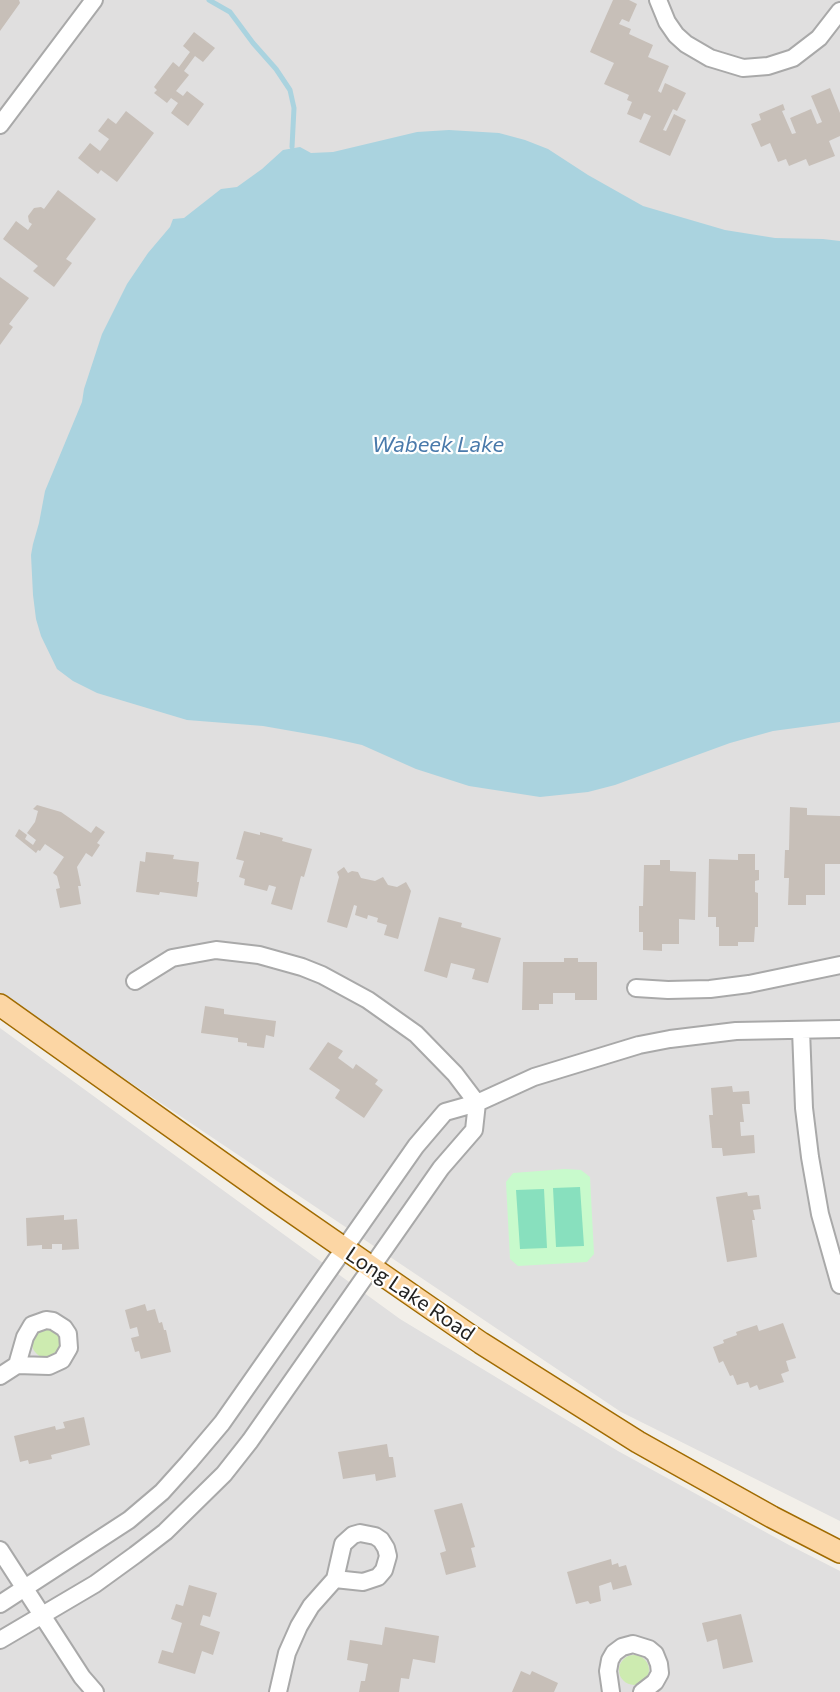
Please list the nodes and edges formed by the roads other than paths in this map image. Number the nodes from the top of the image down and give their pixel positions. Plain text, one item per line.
1 (94, 0) edge
2 (658, 0) edge
3 (840, 11) edge
4 (0, 125) edge
5 (840, 966) edge
6 (135, 981) dead end
7 (636, 988) dead end
8 (0, 1005) edge
9 (840, 1029) edge
10 (801, 1030) junction
11 (477, 1103) junction
12 (344, 1249) junction
13 (371, 1268) junction
14 (840, 1285) edge
15 (17, 1365) dead end
16 (0, 1376) edge
17 (0, 1550) edge
18 (840, 1552) edge
19 (335, 1579) dead end
20 (26, 1588) junction
21 (0, 1604) edge
22 (43, 1615) junction
23 (0, 1640) edge
24 (94, 1692) edge
25 (278, 1692) edge
26 (611, 1692) edge
27 (642, 1692) edge

1 - 4 street
2 - 3 street
5 - 7 street
6 - 11 street
8 - 12 main road, Long Lake Road
9 - 10 street
10 - 11 street
10 - 14 street
11 - 12 street
11 - 13 street
12 - 13 main road, Long Lake Road
12 - 20 street
13 - 18 main road, Long Lake Road
13 - 22 street
15 - 16 street
17 - 20 street
19 - 25 street
20 - 21 street
20 - 22 street
22 - 23 street
22 - 24 street
26 - 27 street

